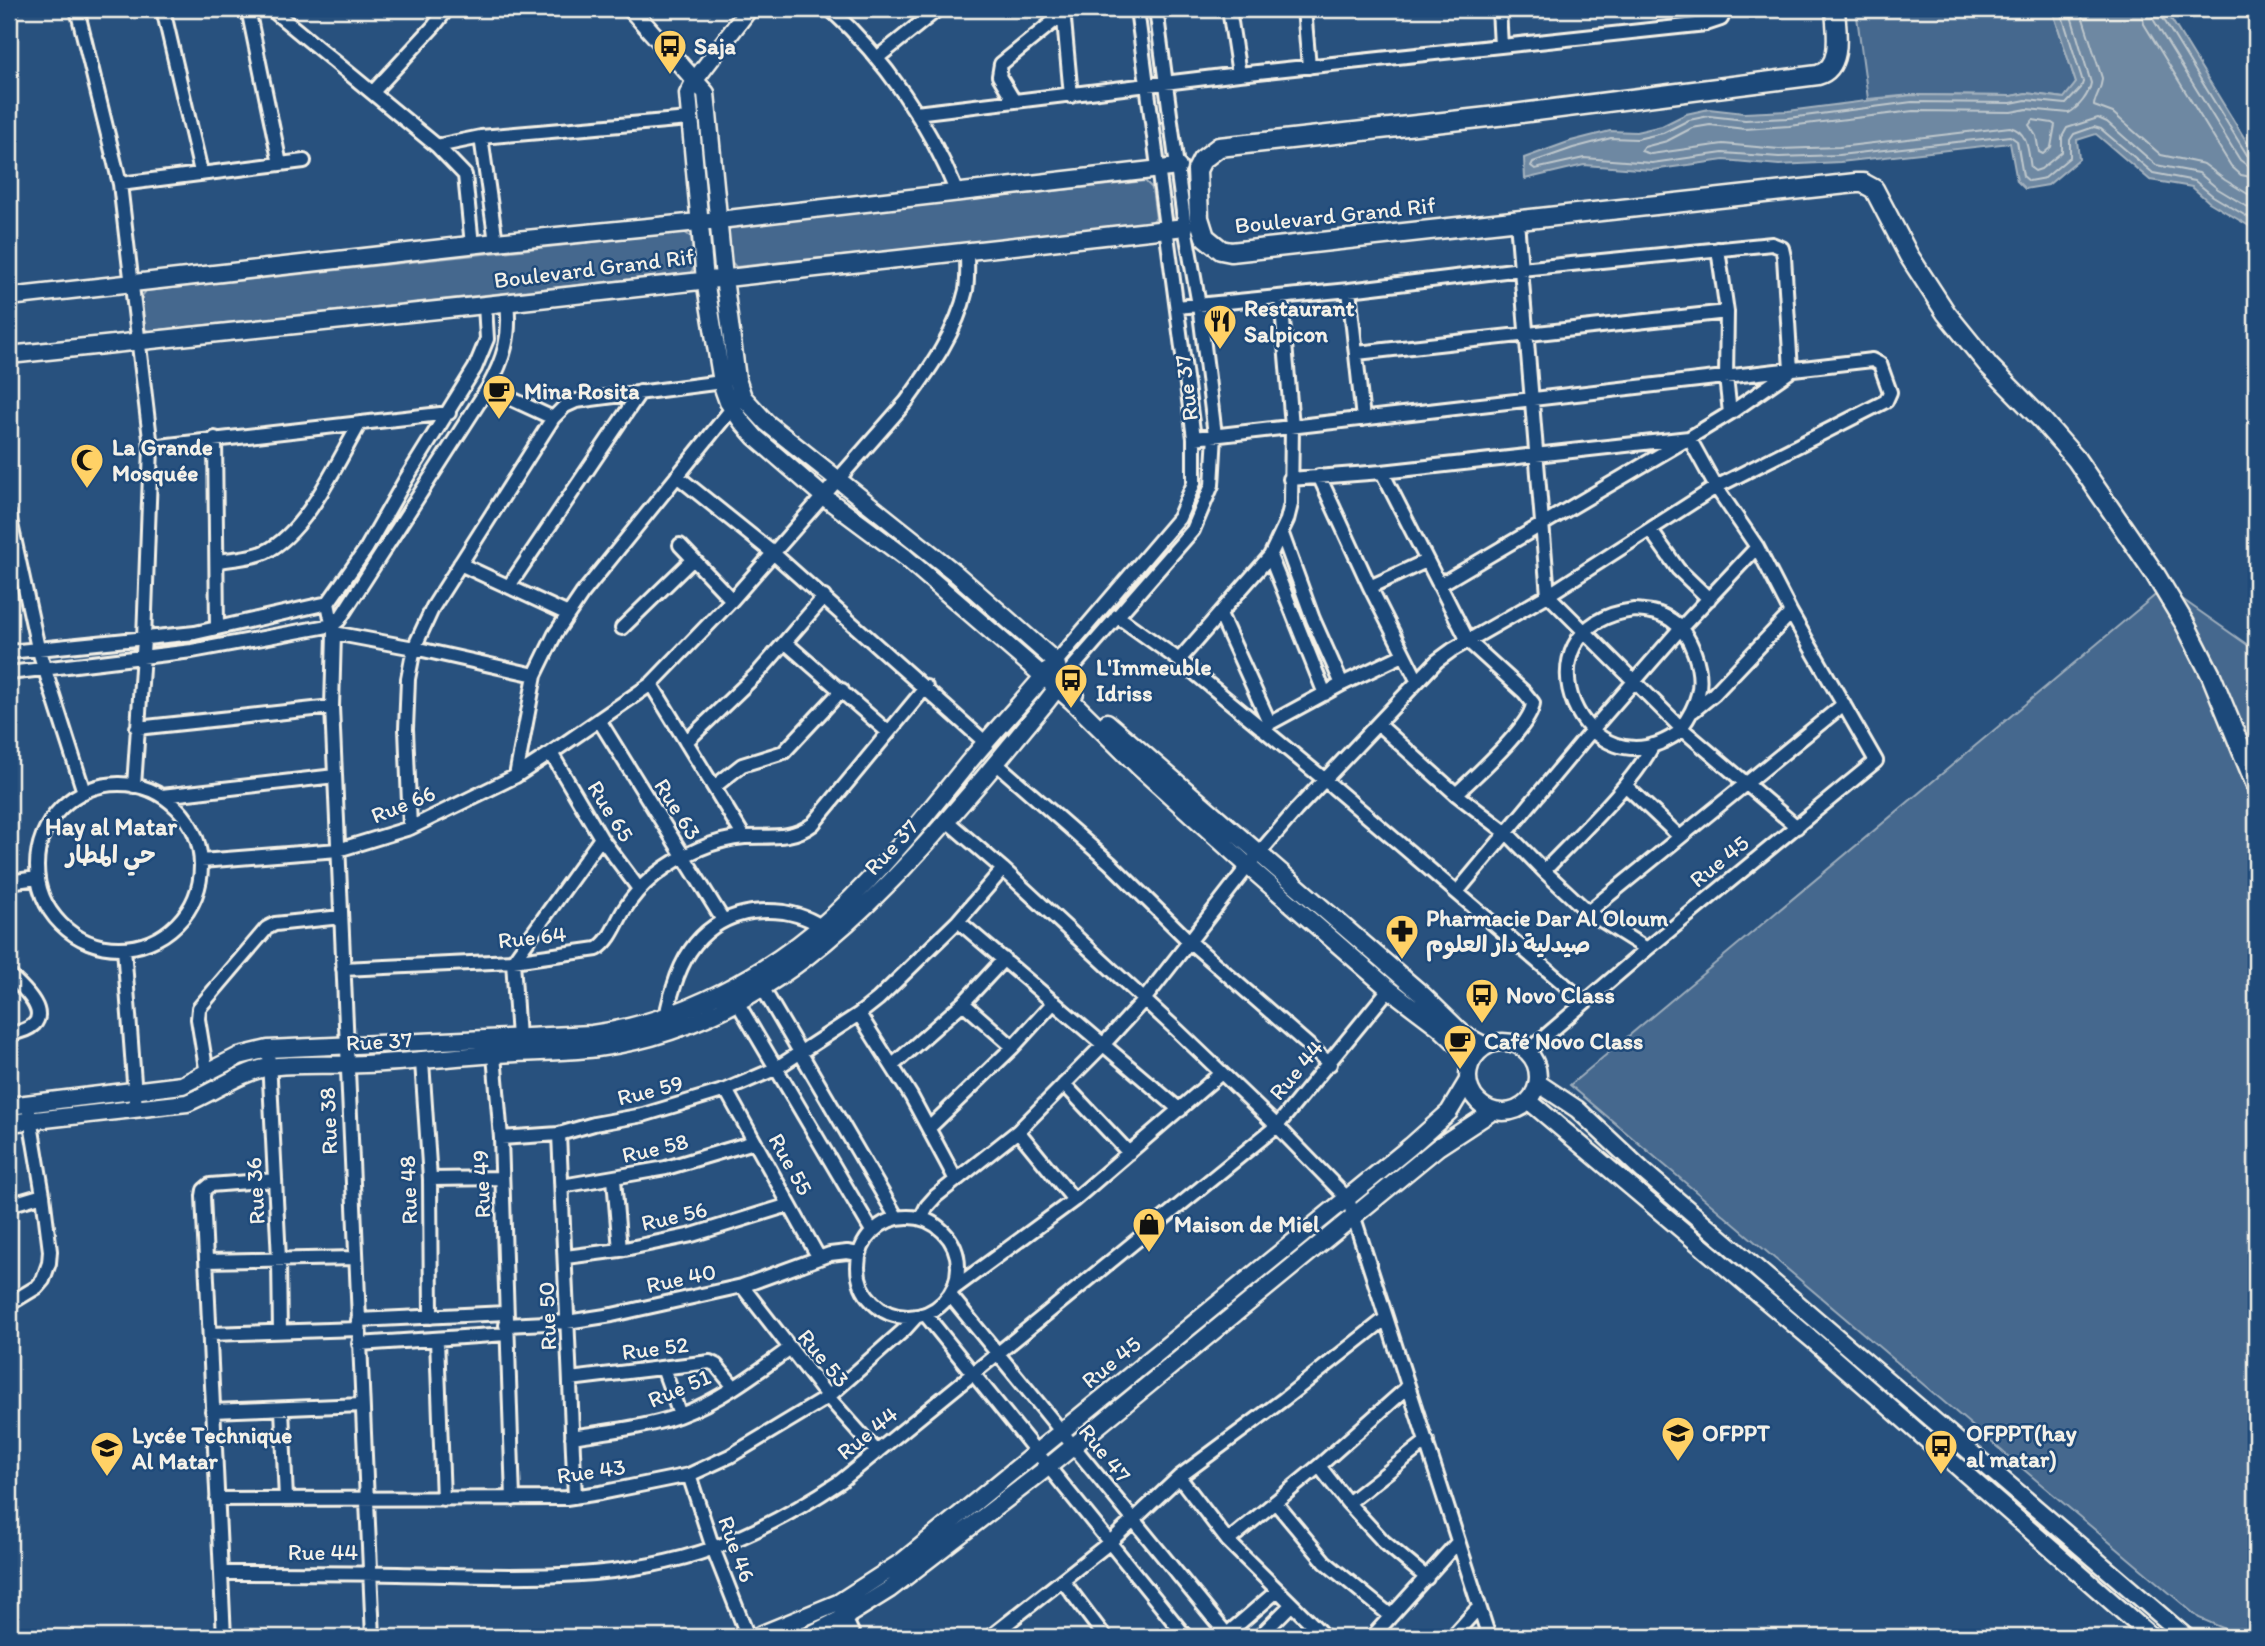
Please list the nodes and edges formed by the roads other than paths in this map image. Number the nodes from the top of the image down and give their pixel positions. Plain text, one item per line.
1 (77, 9) edge
2 (163, 9) edge
3 (248, 9) edge
4 (271, 9) edge
5 (447, 9) edge
6 (631, 9) edge
7 (748, 9) edge
8 (830, 9) edge
9 (926, 9) edge
10 (938, 9) edge
11 (1137, 9) edge
12 (1156, 9) edge
13 (1229, 9) edge
14 (1304, 9) edge
15 (1499, 9) edge
16 (1726, 9) edge
17 (1835, 9) edge
18 (1064, 11) edge
19 (905, 37) junction
20 (1501, 46) junction
21 (877, 58) junction
22 (1309, 67) junction
23 (1239, 74) junction
24 (695, 80) junction
25 (1167, 84) junction
26 (1149, 86) junction
27 (373, 92) junction
28 (1071, 96) junction
29 (1014, 101) junction
30 (916, 113) junction
31 (689, 119) junction
32 (481, 137) junction
33 (437, 146) junction
34 (304, 161) dead end
35 (280, 164) junction
36 (1178, 167) junction
37 (1158, 170) junction
38 (201, 172) junction
39 (120, 184) junction
40 (957, 193) junction
41 (719, 220) junction
42 (1517, 221) junction
43 (698, 222) junction
44 (1185, 227) junction
45 (1166, 229) junction
46 (496, 242) junction
47 (472, 245) junction
48 (1718, 248) junction
49 (967, 251) junction
50 (1521, 269) junction
51 (724, 278) junction
52 (705, 280) junction
53 (133, 284) junction
54 (1349, 290) junction
55 (9, 297) edge
56 (1281, 297) junction
57 (507, 303) junction
58 (485, 305) junction
59 (1199, 305) junction
60 (1177, 307) junction
61 (1727, 312) junction
62 (1525, 335) junction
63 (139, 341) junction
64 (1357, 353) junction
65 (9, 355) edge
66 (1791, 370) junction
67 (1726, 377) junction
68 (722, 383) junction
69 (488, 388) junction
70 (640, 392) junction
71 (1531, 400) junction
72 (737, 402) junction
73 (449, 413) junction
74 (1730, 414) junction
75 (553, 418) junction
76 (1363, 419) junction
77 (360, 423) junction
78 (1292, 425) junction
79 (1215, 435) junction
80 (215, 438) junction
81 (1194, 438) junction
82 (1689, 438) junction
83 (150, 447) junction
84 (1535, 455) junction
85 (1382, 472) junction
86 (677, 476) junction
87 (1319, 476) junction
88 (1290, 479) junction
89 (836, 480) junction
90 (1716, 487) junction
91 (823, 495) junction
92 (9, 515) edge
93 (1179, 518) junction
94 (1543, 525) junction
95 (1193, 530) junction
96 (1651, 531) junction
97 (1282, 534) junction
98 (680, 545) dead end
99 (1757, 547) junction
100 (773, 553) junction
101 (1270, 556) junction
102 (692, 560) junction
103 (217, 561) junction
104 (1426, 561) junction
105 (460, 564) junction
106 (1439, 585) junction
107 (509, 586) junction
108 (1370, 587) junction
109 (1548, 595) junction
110 (824, 597) junction
111 (1710, 598) junction
112 (732, 600) junction
113 (328, 603) junction
114 (1790, 613) junction
115 (568, 614) junction
116 (1220, 614) junction
117 (1117, 616) junction
118 (1313, 619) junction
119 (1298, 625) junction
120 (217, 628) junction
121 (622, 628) dead end
122 (333, 629) junction
123 (1585, 630) junction
124 (1679, 630) junction
125 (144, 639) junction
126 (1468, 641) junction
127 (786, 643) junction
128 (38, 648) junction
129 (415, 648) junction
130 (9, 652) edge
131 (1403, 654) junction
132 (142, 657) junction
133 (1179, 660) junction
134 (1056, 662) junction
135 (45, 670) junction
136 (9, 673) edge
137 (535, 675) junction
138 (1043, 677) junction
139 (1417, 680) junction
140 (1634, 683) junction
141 (651, 684) junction
142 (1342, 684) junction
143 (1059, 685) junction
144 (926, 687) junction
145 (842, 690) junction
146 (1325, 694) junction
147 (1844, 704) junction
148 (332, 707) junction
149 (1692, 711) junction
150 (598, 720) junction
151 (1378, 724) junction
152 (1266, 726) junction
153 (138, 728) junction
154 (1681, 728) junction
155 (1592, 730) junction
156 (888, 732) junction
157 (686, 742) junction
158 (986, 743) junction
159 (1653, 746) junction
160 (551, 753) junction
161 (997, 764) junction
162 (335, 776) junction
163 (516, 776) junction
164 (1325, 780) junction
165 (1744, 783) junction
166 (1625, 785) junction
167 (2256, 785) edge
168 (134, 786) junction
169 (714, 787) junction
170 (84, 792) junction
171 (1457, 794) junction
172 (162, 796) junction
173 (947, 821) junction
174 (1797, 827) junction
175 (410, 828) junction
176 (1508, 834) junction
177 (1679, 836) junction
178 (744, 837) junction
179 (601, 838) junction
180 (338, 850) junction
181 (683, 858) junction
182 (1254, 860) junction
183 (201, 861) junction
184 (1003, 869) junction
185 (1544, 871) junction
186 (37, 878) junction
187 (9, 882) edge
188 (639, 889) junction
189 (1457, 892) junction
190 (1588, 912) junction
191 (341, 917) junction
192 (723, 920) junction
193 (958, 920) junction
194 (827, 932) junction
195 (1189, 941) junction
196 (124, 948) junction
197 (1647, 949) junction
198 (1004, 959) junction
199 (513, 961) junction
200 (343, 969) junction
201 (753, 973) junction
202 (9, 975) edge
203 (730, 988) junction
204 (762, 989) junction
205 (1389, 989) junction
206 (1143, 1001) junction
207 (1054, 1002) junction
208 (1585, 1002) junction
209 (963, 1003) junction
210 (737, 1004) junction
211 (859, 1014) junction
212 (666, 1017) junction
213 (9, 1034) edge
214 (667, 1034) junction
215 (518, 1038) junction
216 (1103, 1045) junction
217 (346, 1046) junction
218 (1485, 1046) junction
219 (1013, 1047) junction
220 (268, 1049) junction
221 (801, 1052) junction
222 (1528, 1052) junction
223 (494, 1055) junction
224 (422, 1062) junction
225 (1470, 1062) junction
226 (1330, 1063) junction
227 (347, 1065) junction
228 (893, 1065) junction
229 (269, 1067) junction
230 (775, 1069) junction
231 (207, 1074) junction
232 (1220, 1074) junction
233 (1467, 1082) junction
234 (1538, 1083) junction
235 (1064, 1084) junction
236 (135, 1090) junction
237 (726, 1090) junction
238 (1529, 1101) junction
239 (27, 1104) junction
240 (9, 1106) edge
241 (136, 1110) junction
242 (1180, 1110) junction
243 (1493, 1111) junction
244 (32, 1120) junction
245 (9, 1123) edge
246 (1277, 1126) junction
247 (929, 1128) junction
248 (1018, 1131) junction
249 (559, 1134) junction
250 (500, 1139) junction
251 (754, 1142) junction
252 (1129, 1153) junction
253 (502, 1178) junction
254 (430, 1179) junction
255 (614, 1179) junction
256 (275, 1180) junction
257 (956, 1180) junction
258 (562, 1186) junction
259 (43, 1195) junction
260 (1348, 1199) junction
261 (1074, 1200) junction
262 (789, 1205) junction
263 (12, 1206) edge
264 (1354, 1215) junction
265 (897, 1218) junction
266 (921, 1218) junction
267 (872, 1231) junction
268 (620, 1250) junction
269 (859, 1254) junction
270 (566, 1257) junction
271 (355, 1258) junction
272 (819, 1258) junction
273 (279, 1259) junction
274 (206, 1261) junction
275 (742, 1286) junction
276 (951, 1292) junction
277 (9, 1304) edge
278 (919, 1315) junction
279 (431, 1317) junction
280 (1385, 1319) junction
281 (567, 1322) junction
282 (506, 1324) junction
283 (358, 1325) junction
284 (280, 1332) junction
285 (210, 1335) junction
286 (437, 1340) junction
287 (359, 1344) junction
288 (789, 1349) junction
289 (997, 1353) junction
290 (663, 1368) junction
291 (974, 1374) junction
292 (570, 1379) junction
293 (734, 1387) junction
294 (1408, 1387) junction
295 (828, 1397) junction
296 (362, 1405) junction
297 (282, 1409) junction
298 (212, 1411) junction
299 (680, 1415) junction
300 (1061, 1432) junction
301 (572, 1437) junction
302 (1427, 1441) junction
303 (1073, 1447) junction
304 (1035, 1451) junction
305 (877, 1452) junction
306 (1319, 1466) junction
307 (1048, 1467) junction
308 (689, 1475) junction
309 (1179, 1477) junction
310 (575, 1497) junction
311 (367, 1498) junction
312 (217, 1499) junction
313 (286, 1499) junction
314 (443, 1499) junction
315 (513, 1499) junction
316 (1275, 1502) junction
317 (1348, 1503) junction
318 (1133, 1521) junction
319 (1228, 1541) junction
320 (1109, 1543) junction
321 (1457, 1543) junction
322 (713, 1548) junction
323 (222, 1573) junction
324 (370, 1573) junction
325 (1427, 1578) junction
326 (1063, 1581) junction
327 (1277, 1591) junction
328 (1291, 1605) junction
329 (1479, 1607) junction
330 (844, 1615) junction
331 (1391, 1616) junction
332 (1228, 1636) edge
333 (224, 1637) edge
334 (373, 1637) edge
335 (748, 1637) edge
336 (755, 1637) edge
337 (806, 1637) edge
338 (838, 1637) edge
339 (854, 1637) edge
340 (990, 1637) edge
341 (1105, 1637) edge
342 (1186, 1637) edge
343 (1259, 1637) edge
344 (1325, 1637) edge
345 (1372, 1637) edge
346 (1452, 1637) edge
347 (1489, 1637) edge
348 (2152, 1637) edge
349 (2186, 1637) edge

1 - 39 street
2 - 38 street
3 - 35 street
4 - 27 street
5 - 27 street
6 - 24 street
7 - 24 street
8 - 21 street
9 - 19 street
10 - 19 street
11 - 26 street, Rue 37
12 - 25 street, Rue 37
13 - 23 street
14 - 22 street
15 - 20 street
16 - 20 street
17 - 42 main road, Boulevard Grand Rif
18 - 28 street
18 - 29 street
19 - 21 street
20 - 22 street
21 - 30 street
22 - 23 street
23 - 25 street
24 - 31 street
24 - 41 street
25 - 26 street
25 - 36 street, Rue 37
26 - 28 street
26 - 37 street, Rue 37
27 - 33 street
28 - 29 street
29 - 30 street
30 - 40 street
31 - 32 street
31 - 43 street
32 - 33 street
32 - 46 street
33 - 47 street
34 - 35 street
35 - 38 street
36 - 37 street, Boulevard Grand Rif
36 - 44 street, Rue 37
37 - 40 street, Boulevard Grand Rif
37 - 45 street, Rue 37
38 - 39 street
39 - 53 street
40 - 41 street, Boulevard Grand Rif
41 - 43 street, Boulevard Grand Rif
41 - 51 street
42 - 50 street
42 - 167 main road, Boulevard Grand Rif
43 - 46 street, Boulevard Grand Rif
43 - 52 street
44 - 45 street, Boulevard Grand Rif
44 - 59 street, Rue 37
45 - 49 street, Boulevard Grand Rif
45 - 60 street, Rue 37
46 - 47 street, Boulevard Grand Rif
47 - 53 street, Boulevard Grand Rif
48 - 50 street
48 - 61 street
48 - 66 street
49 - 51 street, Boulevard Grand Rif
49 - 89 street, Rue 66
50 - 54 street
50 - 62 street
51 - 52 street, Boulevard Grand Rif
51 - 72 street
52 - 57 street, Boulevard Grand Rif
52 - 68 street
53 - 55 street, Boulevard Grand Rif
53 - 63 street
54 - 56 street
54 - 64 street
56 - 59 street
56 - 78 street
57 - 58 street, Boulevard Grand Rif
57 - 69 street
58 - 63 street, Boulevard Grand Rif
58 - 73 street
59 - 60 street
59 - 79 street, Rue 37
60 - 81 street, Rue 37
61 - 62 street
61 - 67 street
62 - 64 street
62 - 71 street
63 - 65 street, Boulevard Grand Rif
63 - 83 street
64 - 76 street
66 - 67 street
66 - 74 street
66 - 90 street
67 - 71 street
67 - 74 street
68 - 70 street
68 - 72 street
69 - 75 street
69 - 122 street
70 - 75 street
70 - 107 street
71 - 76 street
71 - 84 street
72 - 86 street
72 - 89 street
72 - 91 street
73 - 77 street
73 - 113 street
74 - 82 street
75 - 105 street
76 - 78 street
77 - 80 street
77 - 103 street
78 - 79 street
78 - 88 street
79 - 81 street
79 - 95 street, Rue 37
80 - 83 street
80 - 103 street
81 - 93 street, Rue 37
82 - 84 street
82 - 90 street
82 - 94 street
83 - 125 street
84 - 85 street
84 - 94 street
85 - 87 street
85 - 104 street
86 - 100 street
86 - 115 street
87 - 88 street
87 - 108 street
88 - 97 street
89 - 91 street, Rue 66
89 - 134 street
90 - 96 street
90 - 99 street
91 - 100 street, Rue 66
91 - 138 street
92 - 128 street
93 - 95 street
93 - 134 street, Rue 37
94 - 106 street
94 - 109 street
95 - 117 street, Rue 37
96 - 109 street
96 - 111 street
97 - 101 street
97 - 118 street
98 - 102 street
99 - 111 street
99 - 114 street
100 - 110 street
100 - 112 street, Rue 66
101 - 116 street
101 - 119 street
102 - 112 street
102 - 121 street
103 - 120 street
104 - 106 street
104 - 108 street
105 - 107 street
105 - 129 street
106 - 126 street
107 - 115 street
108 - 131 street
109 - 123 street
109 - 126 street
110 - 127 street
110 - 144 street
111 - 124 street
112 - 141 street, Rue 66
113 - 120 street
113 - 122 street, Rue 38
114 - 147 street
114 - 149 street
115 - 137 street
116 - 133 street
116 - 152 street
117 - 133 street
117 - 143 street, Rue 37
118 - 119 street
118 - 142 street
119 - 146 street
120 - 125 street
122 - 129 street
122 - 132 street
122 - 148 street, Rue 38
123 - 124 street
123 - 140 street
123 - 155 street
124 - 140 street
124 - 149 street
125 - 128 street
125 - 132 street
126 - 139 street
126 - 171 street
127 - 145 street
127 - 157 street
128 - 130 street
128 - 135 street
129 - 137 street
129 - 175 street
131 - 139 street
131 - 142 street
132 - 135 street
132 - 153 street
133 - 152 street
134 - 138 street, Rue 37
134 - 143 street
135 - 136 street
135 - 170 street
137 - 163 street
138 - 143 street
138 - 158 street, Rue 37
139 - 151 street
140 - 154 street
140 - 155 street
141 - 150 street, Rue 66
141 - 157 street
142 - 146 street
143 - 161 street, Rue 37
143 - 182 street
144 - 156 street, Rue 64
144 - 158 street
145 - 156 street
145 - 169 street
146 - 152 street
147 - 165 street
147 - 174 street, Rue 45
148 - 153 street
148 - 162 street, Rue 38
149 - 154 street
150 - 160 street, Rue 66
150 - 181 street, Rue 63
151 - 164 street
151 - 171 street
152 - 164 street
153 - 168 street
154 - 159 street
154 - 165 street
155 - 159 street
155 - 176 street
156 - 178 street, Rue 64
157 - 169 street
158 - 194 street, Rue 37
159 - 166 street
160 - 163 street, Rue 66
160 - 179 street, Rue 65
161 - 173 street, Rue 37
161 - 195 street
162 - 172 street
162 - 180 street, Rue 38
163 - 175 street, Rue 66
164 - 182 street
164 - 189 street
165 - 174 street
165 - 177 street
166 - 177 street
166 - 185 street
168 - 170 street
168 - 172 street
169 - 178 street
170 - 186 street
171 - 176 street
172 - 183 street
173 - 184 street
173 - 194 street, Rue 37
174 - 197 street, Rue 45
175 - 180 street, Rue 66
176 - 185 street
176 - 189 street
177 - 190 street
178 - 181 street, Rue 64
179 - 188 street, Rue 65
179 - 199 street
180 - 183 street, Rue 66
180 - 191 street, Rue 38
181 - 188 street, Rue 64
181 - 192 street, Rue 63
182 - 195 street
182 - 205 street
182 - 218 street
183 - 196 street
184 - 193 street, Rue 59
184 - 206 street
185 - 190 street
186 - 187 street
186 - 196 street
188 - 199 street, Rue 64
189 - 208 street
190 - 197 street
191 - 200 street, Rue 38
191 - 231 street
192 - 194 street
192 - 212 street
193 - 198 street
193 - 211 street, Rue 59
194 - 201 street, Rue 37
194 - 204 street, Rue 37
195 - 206 street
195 - 226 street
196 - 236 street
197 - 208 street, Rue 45
198 - 207 street
198 - 209 street
199 - 200 street, Rue 64
199 - 215 street
200 - 217 street, Rue 38
201 - 203 street, Rue 37
201 - 204 street
202 - 213 street
203 - 210 street
203 - 212 street, Rue 37
204 - 210 street, Rue 37
204 - 221 street
205 - 225 street
205 - 226 street, Rue 44
206 - 216 street
206 - 232 street
207 - 216 street
207 - 219 street
208 - 222 street, Rue 45
209 - 219 street
209 - 228 street
210 - 214 street, Rue 37
210 - 230 street
211 - 221 street, Rue 59
211 - 228 street
212 - 214 street
212 - 215 street, Rue 37
214 - 223 street, Rue 37
215 - 217 street, Rue 37
216 - 235 street
216 - 242 street
217 - 220 street, Rue 37
217 - 227 street, Rue 38
218 - 222 street
218 - 225 street
219 - 247 street
220 - 229 street, Rue 36
220 - 231 street, Rue 37
221 - 230 street, Rue 59
221 - 265 street
222 - 234 street
223 - 224 street, Rue 37
223 - 250 street, Rue 49
224 - 227 street, Rue 37
224 - 254 street, Rue 48
225 - 233 street
226 - 246 street, Rue 44
227 - 229 street, Rue 37
227 - 271 street, Rue 38
228 - 247 street
229 - 241 street, Rue 37
229 - 256 street, Rue 36
230 - 237 street, Rue 59
230 - 267 street
231 - 236 street, Rue 37
232 - 242 street
232 - 246 street
233 - 243 street
233 - 260 street, Rue 45
234 - 238 street
234 - 349 street
235 - 248 street
235 - 252 street
236 - 239 street, Rue 37
236 - 241 street
237 - 249 street, Rue 59
237 - 251 street, Rue 55
238 - 243 street
238 - 348 street
239 - 240 street, Rue 37
239 - 244 street
241 - 244 street, Rue 37
242 - 252 street
243 - 264 street, Rue 45
244 - 245 street, Rue 37
244 - 259 street
246 - 260 street
246 - 289 street, Rue 44
247 - 257 street
248 - 257 street
248 - 261 street
249 - 250 street, Rue 59
249 - 258 street, Rue 50
250 - 253 street, Rue 49
251 - 255 street, Rue 58
251 - 262 street, Rue 55
252 - 261 street
253 - 254 street
253 - 282 street, Rue 49
254 - 279 street, Rue 48
255 - 258 street, Rue 58
255 - 268 street
256 - 273 street, Rue 36
256 - 274 street
257 - 266 street
258 - 270 street, Rue 50
259 - 263 street
259 - 277 street
260 - 264 street
260 - 300 street, Rue 45
261 - 276 street
262 - 268 street, Rue 56
262 - 272 street, Rue 55
264 - 280 street
264 - 303 street, Rue 45
265 - 266 street
265 - 267 street
266 - 276 street
267 - 269 street
268 - 270 street, Rue 56
269 - 272 street, Rue 40
269 - 278 street
270 - 281 street, Rue 50
271 - 273 street
271 - 283 street, Rue 38
272 - 275 street, Rue 40
273 - 274 street
273 - 284 street, Rue 36
274 - 285 street
275 - 281 street, Rue 40
275 - 288 street, Rue 53
276 - 278 street
276 - 289 street, Rue 47
278 - 291 street
278 - 295 street, Rue 43
279 - 282 street, Rue 40
279 - 283 street, Rue 40
280 - 294 street
280 - 309 street
281 - 282 street, Rue 40
281 - 292 street, Rue 50
282 - 286 street, Rue 40
282 - 315 street, Rue 49
283 - 284 street, Rue 40
283 - 287 street, Rue 38
284 - 285 street, Rue 40
285 - 298 street
286 - 287 street, Rue 40
286 - 314 street
287 - 296 street, Rue 38
288 - 293 street, Rue 51
288 - 295 street, Rue 53
289 - 291 street, Rue 44
289 - 300 street, Rue 47
290 - 292 street, Rue 52
290 - 293 street, Rue 52
290 - 299 street
291 - 304 street
291 - 305 street, Rue 44
292 - 301 street, Rue 50
293 - 299 street, Rue 51
294 - 302 street
294 - 306 street
295 - 305 street, Rue 53
295 - 308 street, Rue 43
296 - 297 street
296 - 311 street, Rue 38
297 - 298 street
297 - 313 street
298 - 312 street
299 - 301 street, Rue 51
300 - 303 street, Rue 47
300 - 304 street, Rue 45
301 - 310 street, Rue 50
302 - 317 street
302 - 321 street
303 - 307 street, Rue 45
303 - 318 street, Rue 47
304 - 307 street
304 - 330 street, Rue 45
305 - 322 street, Rue 44
306 - 316 street
306 - 317 street
307 - 320 street
307 - 330 street, Rue 45
308 - 310 street, Rue 43
308 - 322 street, Rue 46
309 - 318 street
309 - 319 street
310 - 315 street, Rue 43
311 - 313 street, Rue 43
311 - 314 street, Rue 43
311 - 324 street, Rue 38
312 - 313 street, Rue 43
312 - 323 street
314 - 315 street, Rue 43
316 - 319 street
316 - 331 street
317 - 325 street
318 - 320 street
318 - 332 street, Rue 47
319 - 327 street
320 - 326 street
320 - 342 street
321 - 325 street
321 - 329 street
322 - 324 street, Rue 44
322 - 335 street, Rue 46
323 - 324 street, Rue 44
323 - 333 street
324 - 334 street, Rue 38
325 - 331 street
326 - 340 street
326 - 341 street
327 - 328 street
327 - 332 street
328 - 343 street
328 - 344 street
329 - 346 street
329 - 347 street
330 - 336 street, Rue 45
330 - 337 street, Rue 45
330 - 338 street
330 - 339 street
331 - 345 street

